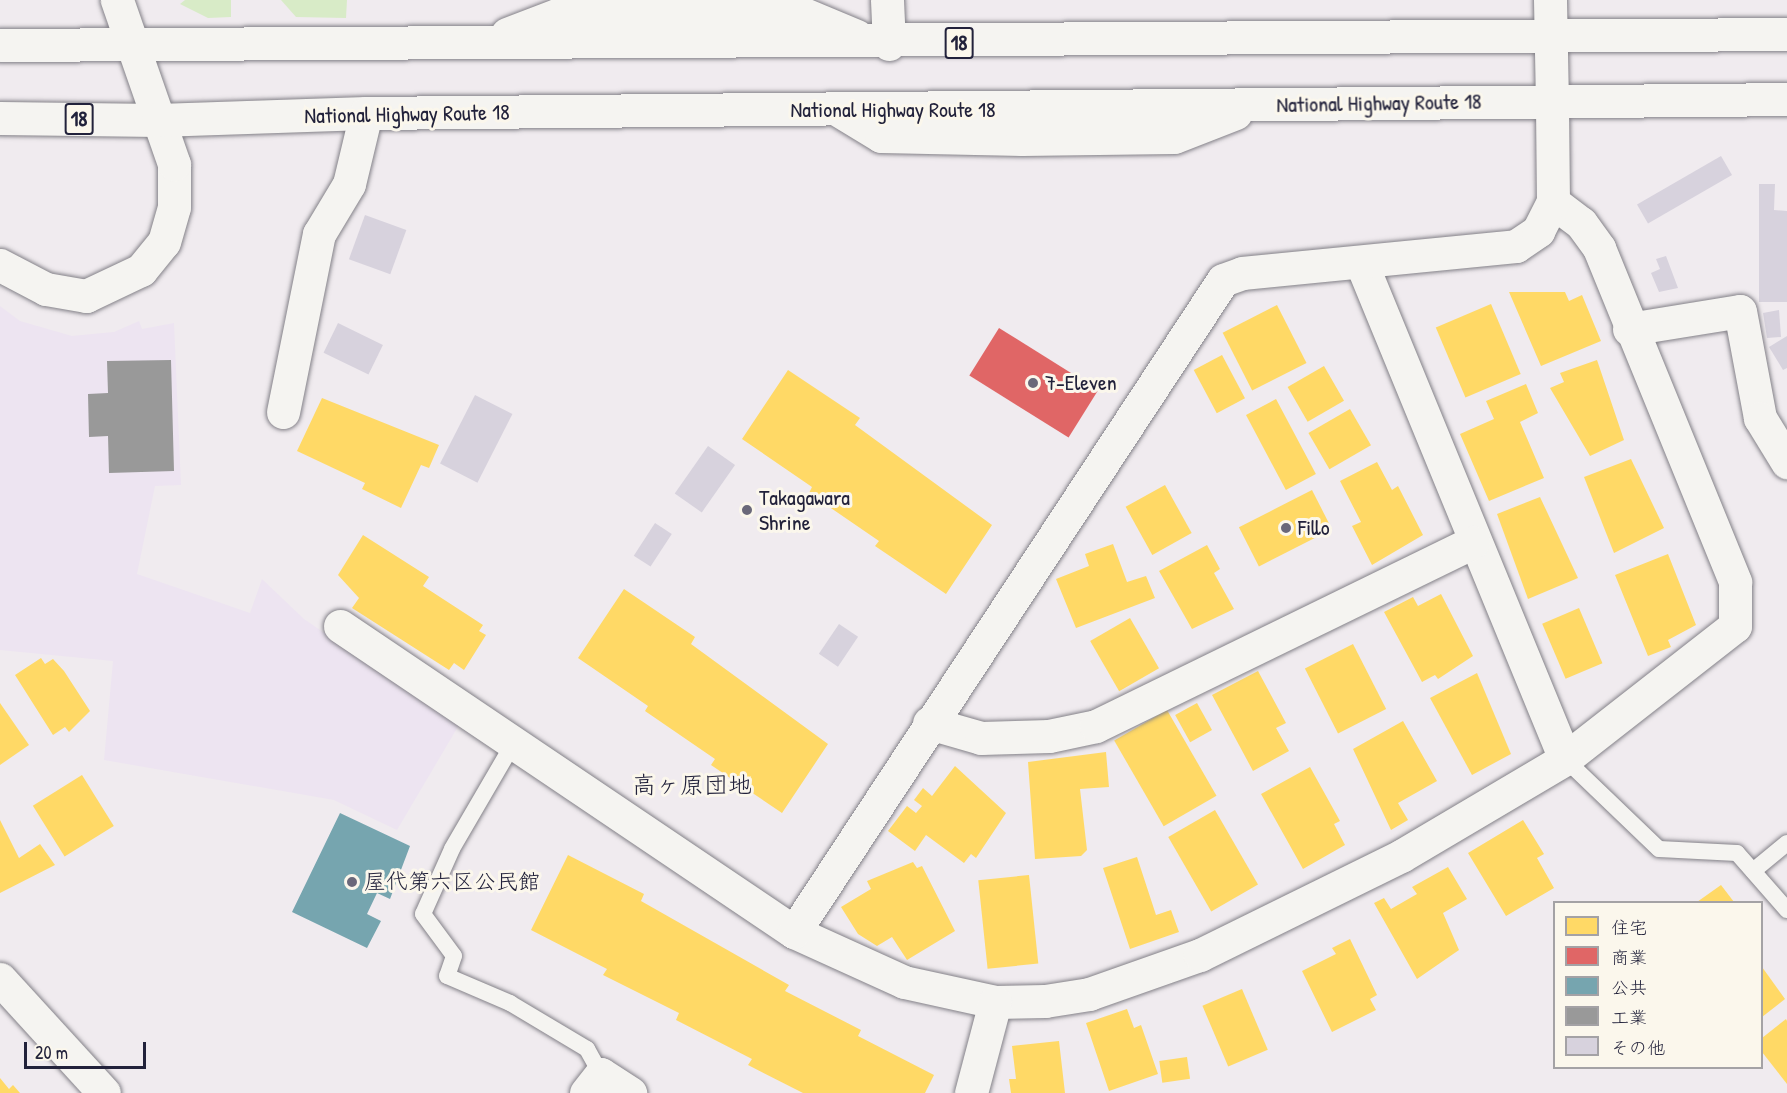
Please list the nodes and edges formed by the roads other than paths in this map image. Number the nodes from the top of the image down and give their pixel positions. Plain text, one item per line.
1 (117, 0) edge
2 (887, 0) edge
3 (1550, 0) edge
4 (1787, 34) edge
5 (1549, 36) junction
6 (131, 42) junction
7 (880, 43) junction
8 (0, 45) edge
9 (1787, 99) edge
10 (1551, 100) junction
11 (366, 113) junction
12 (0, 118) edge
13 (158, 120) junction
14 (1553, 202) junction
15 (1361, 262) junction
16 (0, 265) edge
17 (1629, 329) junction
18 (283, 412) dead end
19 (1787, 462) edge
20 (1473, 542) junction
21 (340, 626) dead end
22 (929, 723) junction
23 (513, 744) junction
24 (1565, 759) junction
25 (1787, 843) edge
26 (1753, 871) junction
27 (1787, 910) edge
28 (794, 932) junction
29 (0, 979) edge
30 (995, 1002) junction
31 (594, 1083) edge
32 (90, 1088) edge
33 (630, 1093) edge
34 (971, 1093) edge

1 - 6 main road
2 - 7 main road
3 - 5 main road
4 - 5 main road, 18
5 - 7 main road, 18
5 - 10 main road
6 - 7 main road, 18
6 - 8 main road, 18
6 - 13 main road
9 - 10 main road, National Highway Route 18 / 18
10 - 11 main road, National Highway Route 18 / 18
10 - 14 main road
11 - 13 main road, National Highway Route 18 / 18
11 - 18 main road
12 - 13 main road, National Highway Route 18 / 18
13 - 16 main road
14 - 15 main road
14 - 17 main road
15 - 20 main road
15 - 22 main road
17 - 19 main road
17 - 24 main road
20 - 22 main road
20 - 24 main road
21 - 23 main road
22 - 28 main road
23 - 28 main road
23 - 31 lane
24 - 26 lane
24 - 30 main road
25 - 26 lane
26 - 27 lane
28 - 30 main road
29 - 32 main road
30 - 34 main road
31 - 33 main road

